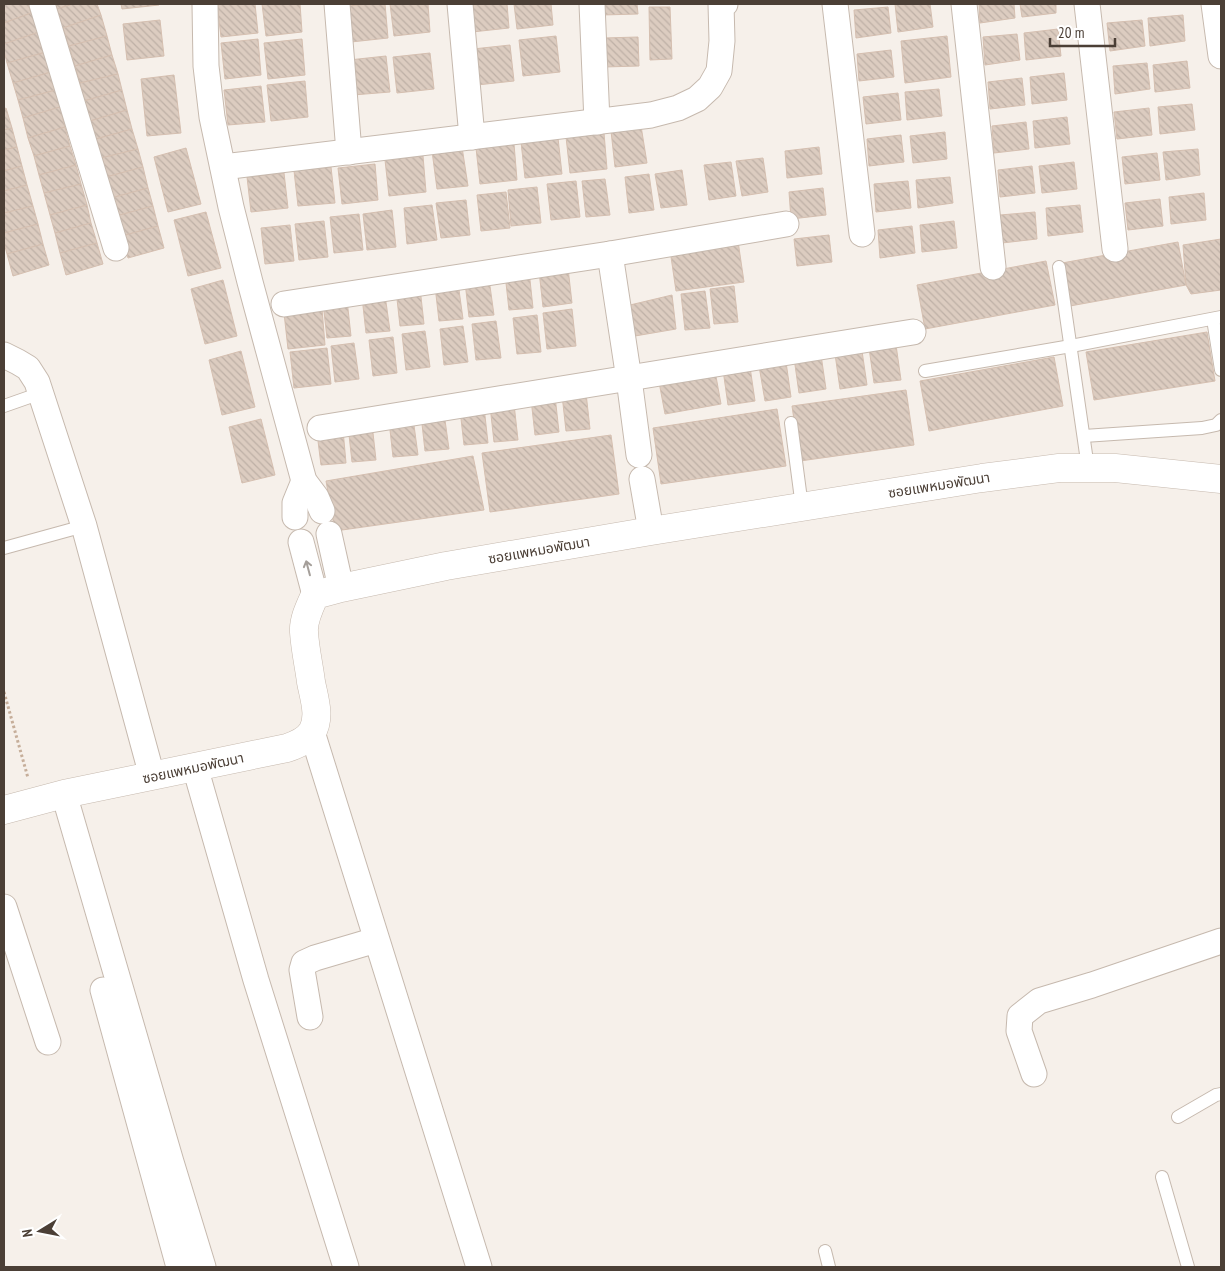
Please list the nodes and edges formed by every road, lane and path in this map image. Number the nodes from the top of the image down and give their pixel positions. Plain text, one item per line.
1 (42, 4) edge
2 (205, 4) edge
3 (337, 4) edge
4 (460, 4) edge
5 (592, 4) edge
6 (721, 4) edge
7 (725, 4) edge
8 (835, 4) edge
9 (964, 4) edge
10 (1087, 4) edge
11 (1214, 4) edge
12 (1221, 56) edge
13 (597, 122) junction
14 (472, 137) junction
15 (350, 152) junction
16 (223, 168) junction
17 (786, 224) dead end
18 (862, 234) dead end
19 (116, 248) dead end
20 (1115, 250) dead end
21 (610, 254) junction
22 (993, 267) dead end
23 (1059, 267) dead end
24 (284, 304) dead end
25 (1217, 318) edge
26 (913, 332) dead end
27 (1071, 346) junction
28 (4, 355) edge
29 (1221, 370) edge
30 (925, 371) dead end
31 (629, 379) junction
32 (41, 394) junction
33 (4, 406) edge
34 (1221, 420) edge
35 (791, 423) dead end
36 (320, 428) dead end
37 (1084, 436) junction
38 (1088, 468) junction
39 (1221, 479) edge
40 (304, 481) junction
41 (802, 507) junction
42 (295, 517) dead end
43 (84, 526) junction
44 (651, 531) junction
45 (301, 542) dead end
46 (4, 548) edge
47 (328, 592) junction
48 (4, 692) edge
49 (312, 732) junction
50 (195, 767) junction
51 (152, 776) junction
52 (50, 798) junction
53 (4, 810) edge
54 (4, 907) edge
55 (376, 940) junction
56 (1221, 941) edge
57 (310, 1017) dead end
58 (48, 1042) dead end
59 (1034, 1074) dead end
60 (1221, 1094) edge
61 (1178, 1117) dead end
62 (1162, 1177) dead end
63 (825, 1251) dead end
64 (179, 1267) edge
65 (203, 1267) edge
66 (346, 1267) edge
67 (479, 1267) edge
68 (829, 1267) edge
69 (1188, 1267) edge

1 - 19 street
2 - 16 street
3 - 15 street
4 - 14 street
5 - 13 street
6 - 7 street
6 - 13 street
8 - 18 street
9 - 22 street
10 - 20 street
11 - 12 street
13 - 14 street
14 - 15 street
15 - 16 street
16 - 40 street
17 - 21 street
21 - 24 street
21 - 31 street
23 - 27 lane
25 - 27 lane
25 - 29 lane
26 - 31 street
27 - 30 lane
27 - 37 lane
28 - 32 street
31 - 36 street
31 - 44 street
32 - 33 lane
32 - 43 street
34 - 37 lane
35 - 41 lane
37 - 38 lane
38 - 39 street, ซอยแพหมอพัฒนา
38 - 41 street, ซอยแพหมอพัฒนา
40 - 42 street
40 - 47 street
41 - 44 street, ซอยแพหมอพัฒนา
43 - 46 lane
43 - 51 street
44 - 47 street, ซอยแพหมอพัฒนา
47 -> 45 street
47 - 49 street
48 - 52 path
49 - 50 street, ซอยแพหมอพัฒนา
49 - 55 street
50 - 51 street, ซอยแพหมอพัฒนา
50 - 66 street
51 - 52 street, ซอยแพหมอพัฒนา
52 - 53 street, ซอยแพหมอพัฒนา
52 - 64 street
52 - 65 street
54 - 58 street
55 - 57 street
55 - 67 street
56 - 59 street
60 - 61 lane
62 - 69 lane
63 - 68 lane

